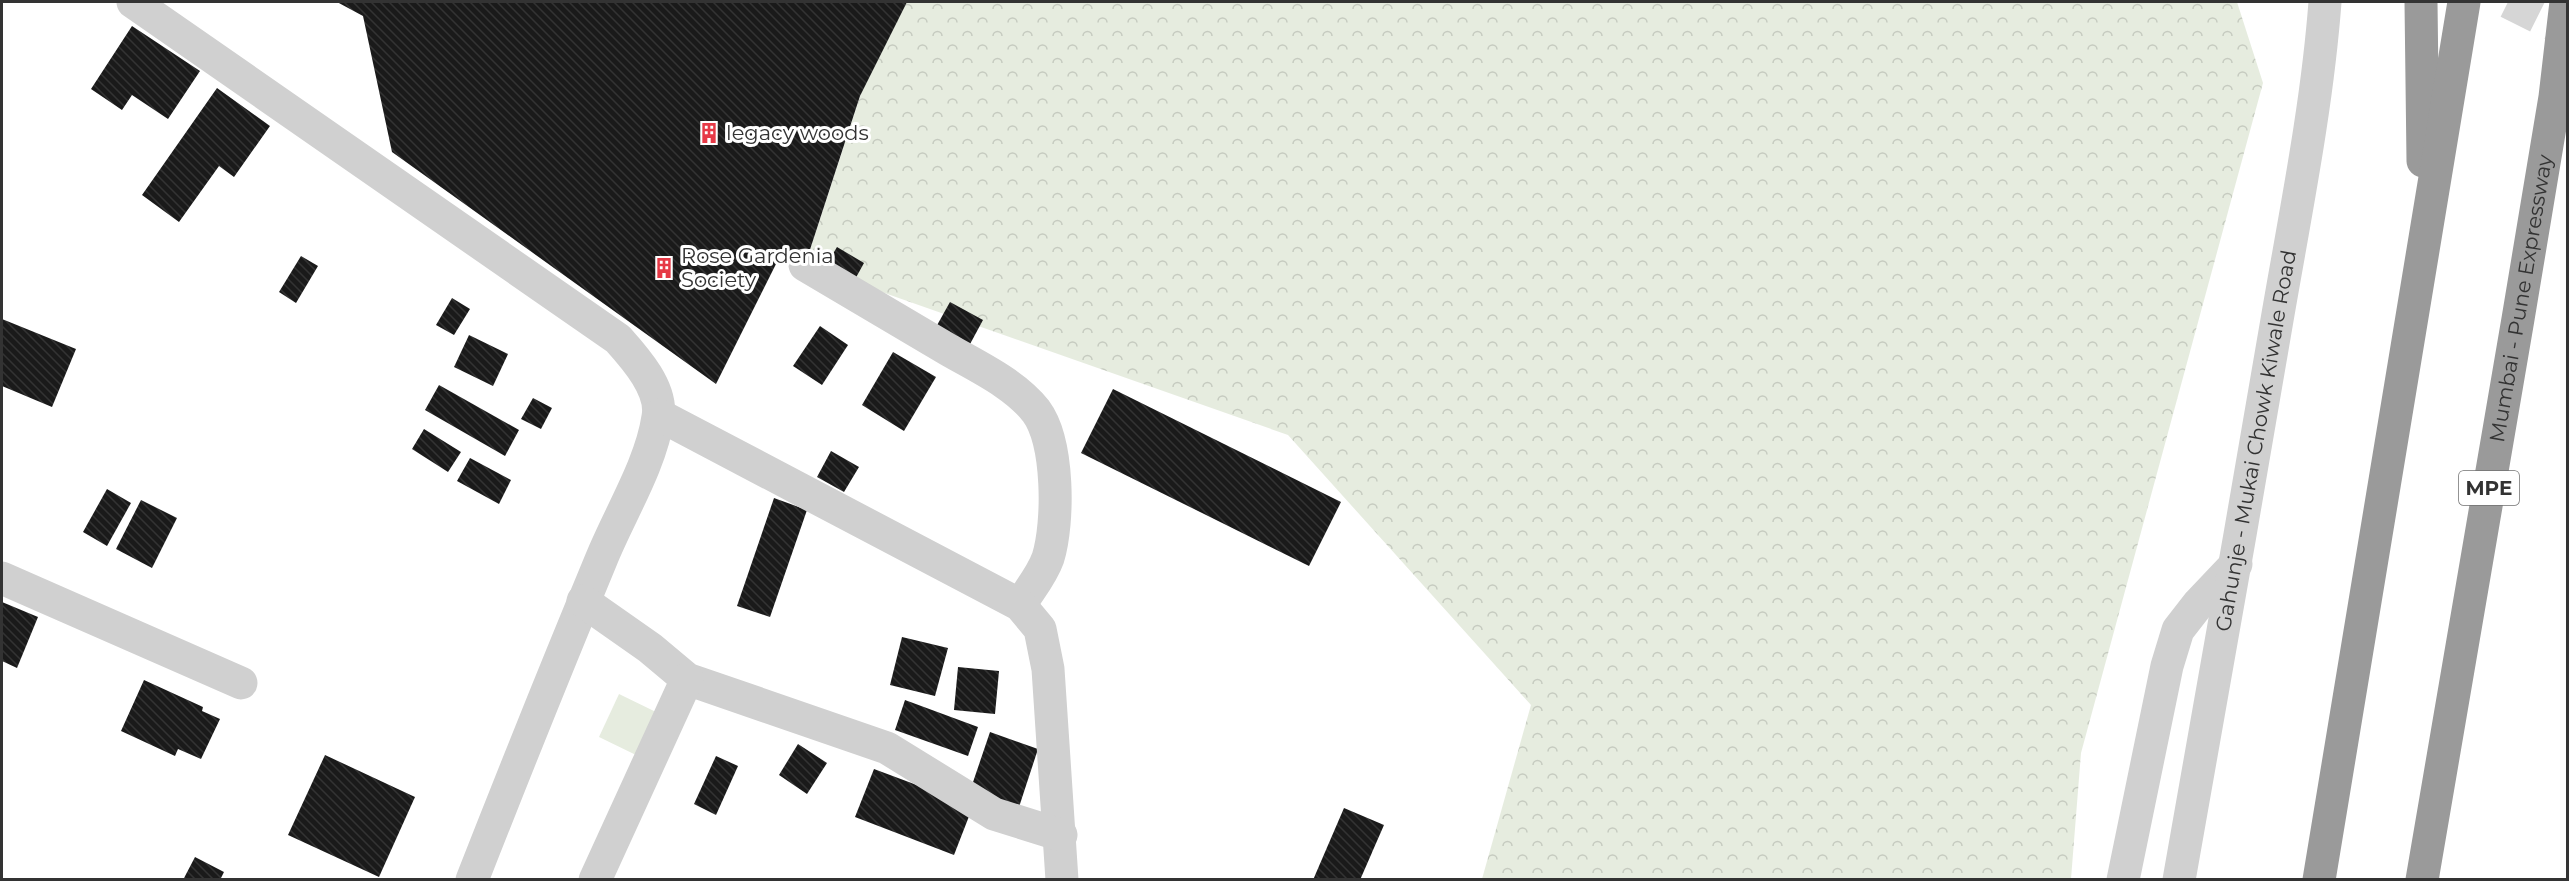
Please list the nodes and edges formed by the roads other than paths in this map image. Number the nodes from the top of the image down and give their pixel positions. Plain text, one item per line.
1 (133, 2) edge
2 (2310, 2) edge
3 (2325, 2) edge
4 (2421, 2) edge
5 (2464, 2) edge
6 (2566, 2) edge
7 (2322, 38) junction
8 (2423, 238) junction
9 (805, 265) dead end
10 (659, 415) junction
11 (2236, 564) junction
12 (2, 578) edge
13 (584, 601) junction
14 (1020, 604) junction
15 (687, 679) junction
16 (241, 682) dead end
17 (1060, 835) junction
18 (472, 879) edge
19 (595, 879) edge
20 (1062, 879) edge
21 (2123, 879) edge
22 (2179, 879) edge
23 (2319, 879) edge
24 (2422, 879) edge

1 - 10 street
2 - 7 street
3 - 7 street, Gahunje - Mukai Chowk Kiwale Road
4 - 8 highway
5 - 8 highway
6 - 24 highway, Mumbai - Pune Expressway / MPE
7 - 11 street, Gahunje - Mukai Chowk Kiwale Road
8 - 23 highway
9 - 14 street
10 - 13 street
10 - 14 street
11 - 21 street
11 - 22 street, Gahunje - Mukai Chowk Kiwale Road
12 - 16 street
13 - 15 street
13 - 18 street
14 - 17 street
15 - 17 street
15 - 19 street
17 - 20 street

